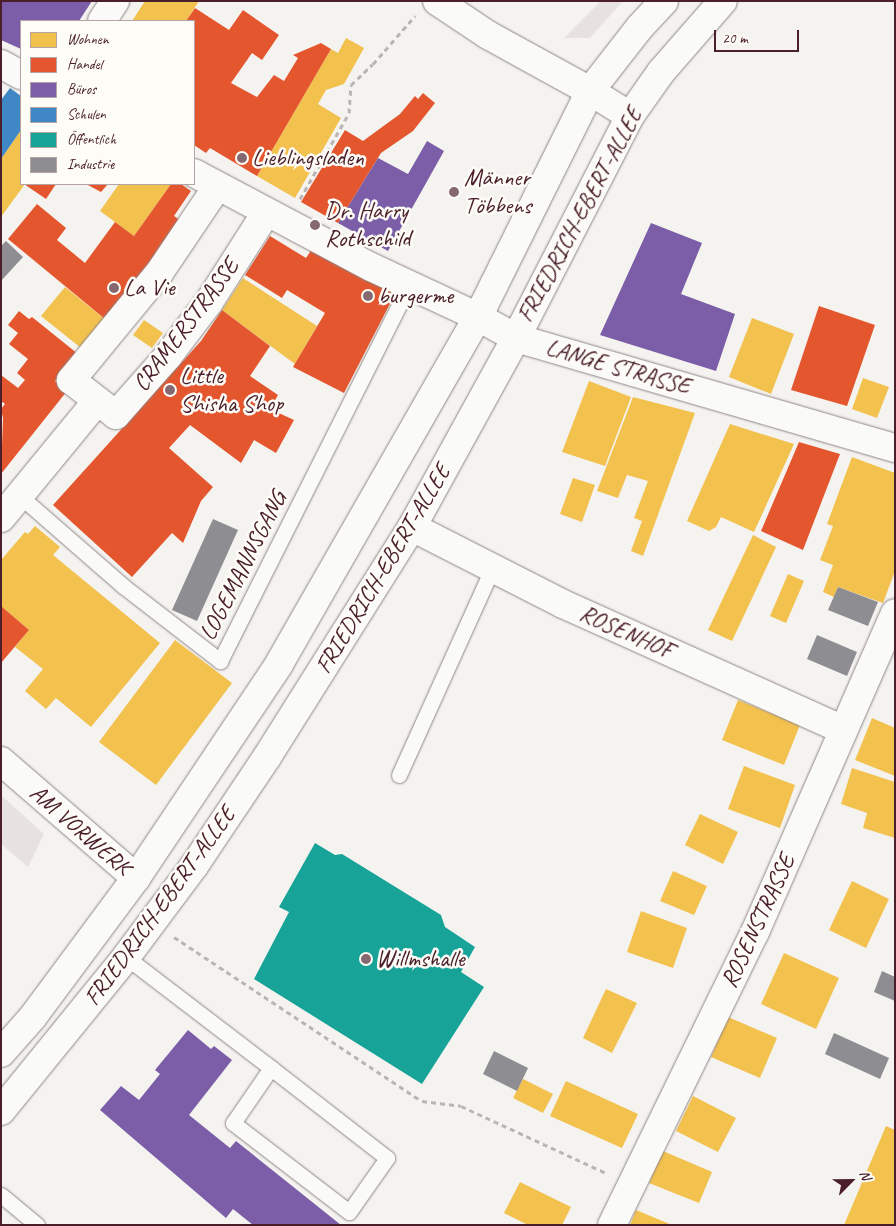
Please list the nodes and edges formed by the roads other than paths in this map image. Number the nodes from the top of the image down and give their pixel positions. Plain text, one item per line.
1 (115, 1) edge
2 (664, 1) edge
3 (723, 1) edge
4 (429, 5) edge
5 (103, 20) edge
6 (1, 64) edge
7 (20, 74) edge
8 (590, 91) junction
9 (630, 116) junction
10 (195, 174) edge
11 (217, 187) junction
12 (276, 218) junction
13 (409, 286) junction
14 (478, 317) junction
15 (516, 338) junction
16 (97, 400) junction
17 (895, 448) edge
18 (20, 496) junction
19 (1, 518) edge
20 (412, 527) junction
21 (492, 569) junction
22 (895, 613) edge
23 (843, 730) junction
24 (1, 761) edge
25 (399, 775) dead end
26 (136, 878) junction
27 (126, 957) junction
28 (1, 1053) edge
29 (271, 1068) junction
30 (1, 1111) edge
31 (1, 1196) edge
32 (37, 1225) edge
33 (612, 1225) edge

1 - 5 street
2 - 8 street, FRIEDRICH-EBERT-ALLEE
3 - 9 street, FRIEDRICH-EBERT-ALLEE
4 - 8 street
6 - 7 street
8 - 9 street
8 - 14 street, FRIEDRICH-EBERT-ALLEE
9 - 15 street, FRIEDRICH-EBERT-ALLEE
10 - 11 street, LANGE STRASSE
11 - 12 street, LANGE STRASSE
11 - 16 street, CRAMERSTRASSE
12 - 13 street, LANGE STRASSE
12 - 16 street, CRAMERSTRASSE
13 - 14 street, LANGE STRASSE
13 - 18 lane, LOGEMANNSGANG
14 - 15 street, LANGE STRASSE
14 - 26 street, FRIEDRICH-EBERT-ALLEE
15 - 17 street, LANGE STRASSE
15 - 20 street, FRIEDRICH-EBERT-ALLEE
16 - 18 street
18 - 19 street
20 - 21 street, ROSENHOF
20 - 27 street, FRIEDRICH-EBERT-ALLEE
21 - 23 street, ROSENHOF
21 - 25 lane
22 - 23 street, ROSENSTRASSE
23 - 33 street, ROSENSTRASSE
24 - 26 street, AM VORWERK
26 - 28 street, FRIEDRICH-EBERT-ALLEE
27 - 29 lane
27 - 30 street, FRIEDRICH-EBERT-ALLEE
29 - 29 lane
31 - 32 lane

